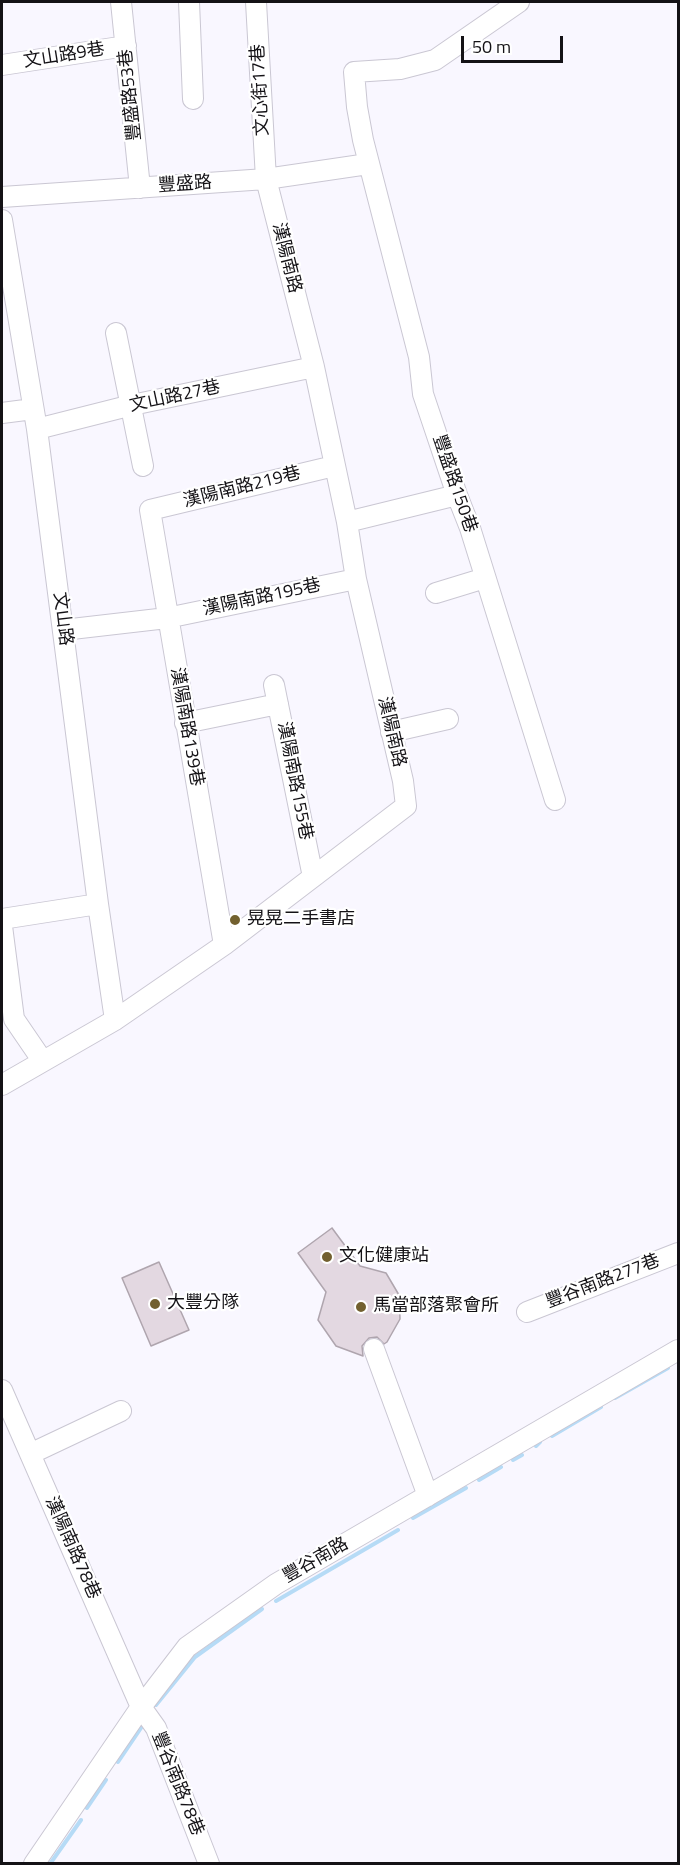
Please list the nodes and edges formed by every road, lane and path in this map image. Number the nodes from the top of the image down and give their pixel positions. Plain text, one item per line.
1 (121, 2) edge
2 (189, 2) edge
3 (256, 2) edge
4 (519, 2) edge
5 (126, 46) junction
6 (2, 65) edge
7 (193, 99) dead end
8 (368, 164) junction
9 (266, 179) junction
10 (141, 188) junction
11 (2, 196) edge
12 (2, 220) edge
13 (116, 333) dead end
14 (314, 367) junction
15 (132, 405) junction
16 (33, 409) junction
17 (2, 413) edge
18 (37, 429) junction
19 (143, 466) dead end
20 (334, 466) junction
21 (457, 495) junction
22 (150, 510) joint
23 (347, 522) junction
24 (485, 578) junction
25 (356, 579) junction
26 (436, 593) dead end
27 (167, 618) junction
28 (63, 630) junction
29 (448, 719) dead end
30 (185, 723) junction
31 (391, 732) junction
32 (555, 800) dead end
33 (313, 877) junction
34 (98, 904) junction
35 (2, 919) edge
36 (2, 926) edge
37 (224, 945) junction
38 (115, 1020) junction
39 (42, 1060) junction
40 (2, 1085) edge
41 (678, 1253) edge
42 (527, 1312) dead end
43 (374, 1349) dead end
44 (678, 1350) edge
45 (2, 1390) edge
46 (122, 1411) dead end
47 (30, 1454) junction
48 (428, 1496) junction
49 (141, 1707) junction
50 (34, 1863) edge
51 (209, 1863) edge

1 - 5 street, 豐盛路53巷
2 - 7 street
3 - 9 street, 文心街17巷
4 - 8 street, 豐盛路150巷
5 - 6 street, 文山路9巷
5 - 10 street, 豐盛路53巷
8 - 9 street, 豐盛路
8 - 21 street, 豐盛路150巷
9 - 10 street, 豐盛路
9 - 14 street, 漢陽南路
10 - 11 street, 豐盛路
12 - 16 street, 文山路
13 - 15 street
14 - 15 street, 文山路27巷
14 - 20 street, 漢陽南路
15 - 18 street, 文山路27巷
15 - 19 street
16 - 17 street
16 - 18 street, 文山路
18 - 28 street, 文山路
20 - 22 street, 漢陽南路219巷
20 - 23 street, 漢陽南路
21 - 23 street
21 - 24 street, 豐盛路150巷
22 - 27 street, 漢陽南路139巷
23 - 25 street, 漢陽南路
24 - 26 street
24 - 32 street, 豐盛路150巷
25 - 27 street, 漢陽南路195巷
25 - 31 street, 漢陽南路
27 - 28 street, 漢陽南路195巷
27 - 30 street, 漢陽南路139巷
28 - 34 street, 文山路
29 - 31 street
30 - 33 street, 漢陽南路155巷
30 - 37 street, 漢陽南路139巷
31 - 33 street, 漢陽南路
33 - 37 street, 漢陽南路
34 - 35 street
34 - 38 street, 文山路
36 - 39 street
37 - 38 street, 漢陽南路
38 - 39 street, 漢陽南路
39 - 40 street, 漢陽南路
41 - 42 street, 豐谷南路277巷
43 - 48 street
44 - 48 street, 豐谷南路
45 - 47 street, 漢陽南路78巷
46 - 47 street
47 - 49 street, 漢陽南路78巷
48 - 49 street, 豐谷南路
49 - 50 street, 豐谷南路
49 - 51 street, 豐谷南路78巷

